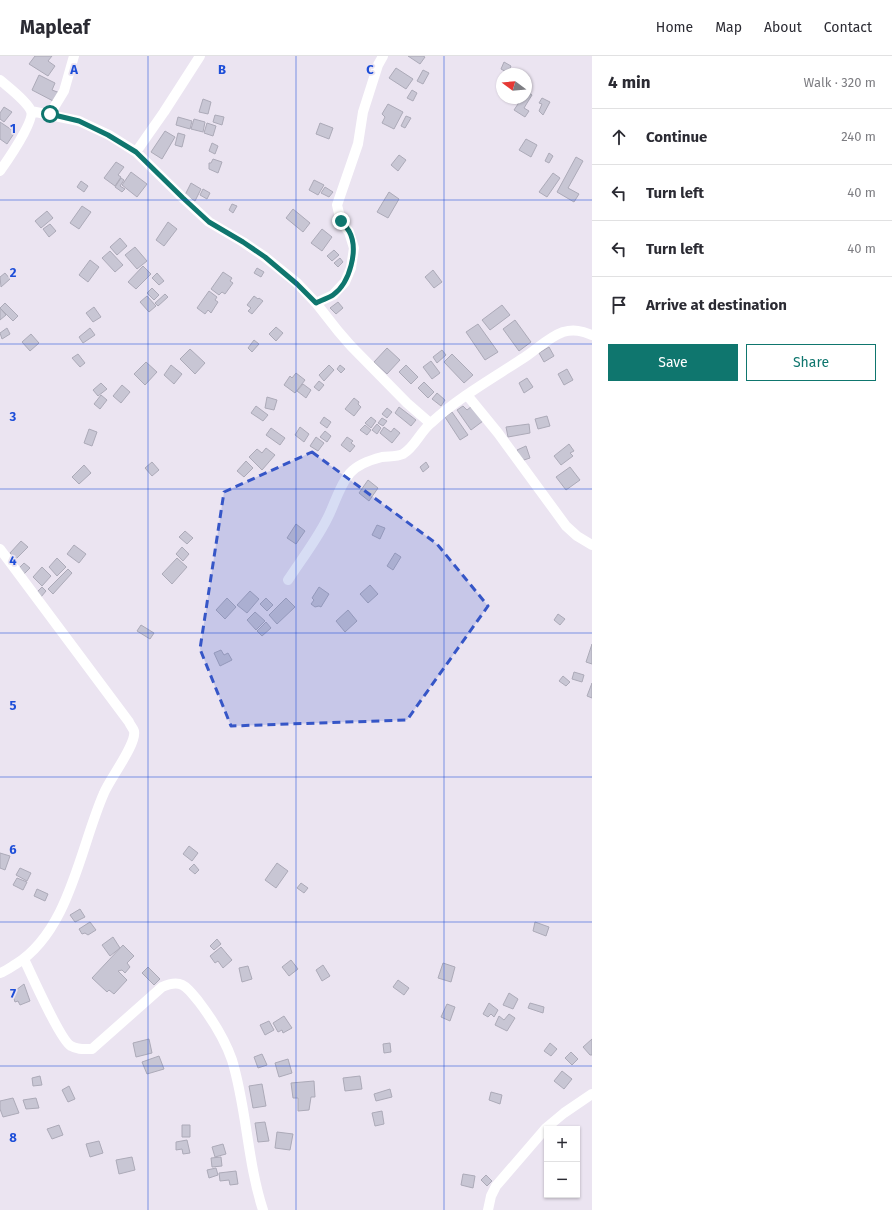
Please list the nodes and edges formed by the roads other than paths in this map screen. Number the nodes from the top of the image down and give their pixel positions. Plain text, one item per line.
1 (74, 56) edge
2 (200, 56) edge
3 (384, 56) edge
4 (0, 80) edge
5 (32, 111) junction
6 (50, 114) junction
7 (136, 152) junction
8 (0, 171) edge
9 (316, 303) junction
10 (592, 335) edge
11 (467, 395) junction
12 (430, 423) junction
13 (592, 545) edge
14 (0, 549) edge
15 (288, 580) dead end
16 (24, 959) junction
17 (0, 973) edge
18 (592, 1094) edge
19 (263, 1210) edge
20 (488, 1210) edge

1 - 6 street
2 - 7 street
3 - 9 street
4 - 5 street
5 - 6 street
5 - 8 street
6 - 7 street
7 - 9 street
9 - 12 street
10 - 11 street
11 - 12 street
11 - 13 street
12 - 15 street
14 - 16 street
16 - 17 street
16 - 19 street
18 - 20 street

